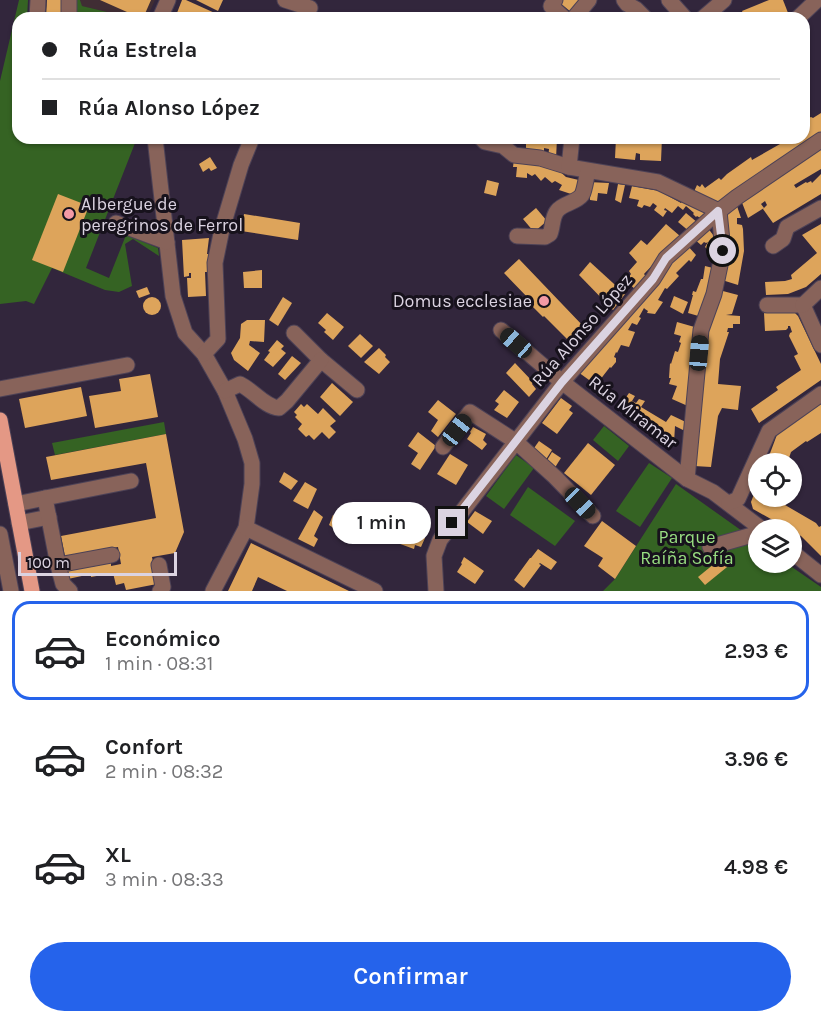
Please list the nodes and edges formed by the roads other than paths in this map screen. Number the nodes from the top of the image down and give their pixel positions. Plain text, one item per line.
1 (285, 0) edge
2 (555, 0) edge
3 (589, 0) edge
4 (669, 0) edge
5 (724, 0) edge
6 (817, 0) edge
7 (311, 9) edge
8 (558, 12) edge
9 (579, 12) edge
10 (680, 12) edge
11 (710, 12) edge
12 (804, 12) edge
13 (821, 140) edge
14 (156, 144) edge
15 (250, 144) edge
16 (494, 144) edge
17 (571, 144) edge
18 (569, 167) junction
19 (588, 171) junction
20 (821, 208) edge
21 (718, 211) junction
22 (116, 223) dead end
23 (517, 236) dead end
24 (167, 242) junction
25 (774, 246) dead end
26 (821, 288) edge
27 (767, 305) dead end
28 (803, 305) junction
29 (501, 330) dead end
30 (294, 333) dead end
31 (821, 345) edge
32 (204, 354) junction
33 (321, 360) junction
34 (127, 365) dead end
35 (562, 382) junction
36 (0, 389) edge
37 (357, 390) dead end
38 (225, 391) junction
39 (821, 394) edge
40 (0, 420) edge
41 (515, 441) junction
42 (443, 447) dead end
43 (687, 478) junction
44 (131, 481) dead end
45 (45, 498) junction
46 (729, 503) junction
47 (16, 504) junction
48 (593, 516) dead end
49 (49, 517) junction
50 (749, 519) edge
51 (20, 522) junction
52 (246, 528) junction
53 (748, 536) edge
54 (1, 543) edge
55 (710, 547) dead end
56 (112, 555) dead end
57 (802, 560) edge
58 (58, 565) junction
59 (159, 565) dead end
60 (821, 575) edge
61 (10, 591) edge
62 (32, 591) edge
63 (70, 591) edge
64 (160, 591) edge
65 (213, 591) edge
66 (375, 591) edge
67 (436, 591) edge

1 - 7 street
2 - 8 street
3 - 9 street
4 - 10 street
5 - 11 street
6 - 12 street
13 - 21 street, Rúa Alonso López
14 - 24 street
15 - 32 street
16 - 18 street
17 - 18 street
18 - 19 street
19 - 21 street
19 - 23 street
20 - 25 street
21 - 35 street, Rúa Alonso López
21 - 43 street
22 - 24 street
24 - 32 street
26 - 28 street
27 - 28 street
28 - 31 street
29 - 35 street, Rúa Miramar
30 - 33 street
32 - 38 street
33 - 37 street
33 - 38 street
34 - 36 street
35 - 41 street, Rúa Alonso López
35 - 43 street, Rúa Miramar
38 - 52 street
39 - 46 street
40 - 47 main road
41 - 42 street
41 - 48 street
41 - 67 street, Rúa Alonso López
43 - 46 street, Rúa Miramar
44 - 45 street
45 - 47 street
45 - 49 street
46 - 50 street, Rúa Miramar
47 - 51 main road
49 - 51 street
49 - 58 street
51 - 62 main road
52 - 65 street
52 - 66 street
53 - 55 street
54 - 61 street
56 - 58 street
57 - 60 street
58 - 63 street
59 - 64 street

